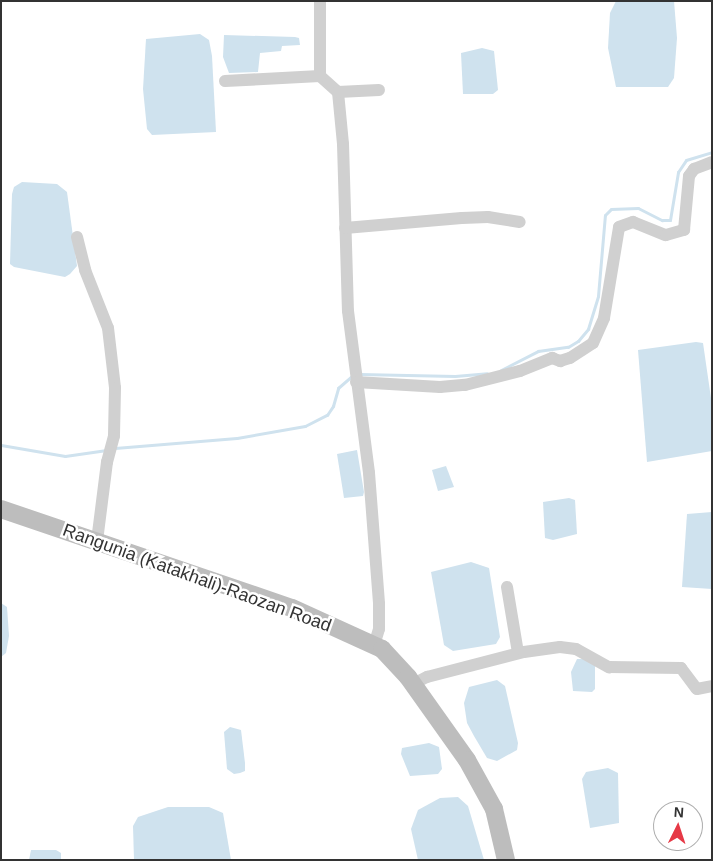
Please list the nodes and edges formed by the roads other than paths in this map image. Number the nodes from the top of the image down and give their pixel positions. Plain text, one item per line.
1 (320, 1) edge
2 (320, 76) junction
3 (225, 81) dead end
4 (379, 90) dead end
5 (338, 92) junction
6 (712, 162) edge
7 (520, 222) dead end
8 (345, 228) junction
9 (77, 237) dead end
10 (356, 382) junction
11 (1, 509) edge
12 (97, 541) junction
13 (508, 587) dead end
14 (374, 644) junction
15 (518, 653) junction
16 (413, 684) junction
17 (712, 686) edge
18 (506, 860) edge

1 - 2 street
2 - 3 street
2 - 5 street
4 - 5 street
5 - 8 street
6 - 10 street
7 - 8 street
8 - 10 street
9 - 12 street
10 - 14 street
11 - 12 main road, Rangunia (Katakhali)-Raozan Road
12 - 14 main road, Rangunia (Katakhali)-Raozan Road
13 - 15 street
14 - 16 main road, Rangunia (Katakhali)-Raozan Road
15 - 16 street
15 - 17 street
16 - 18 main road, Rangunia (Katakhali)-Raozan Road

